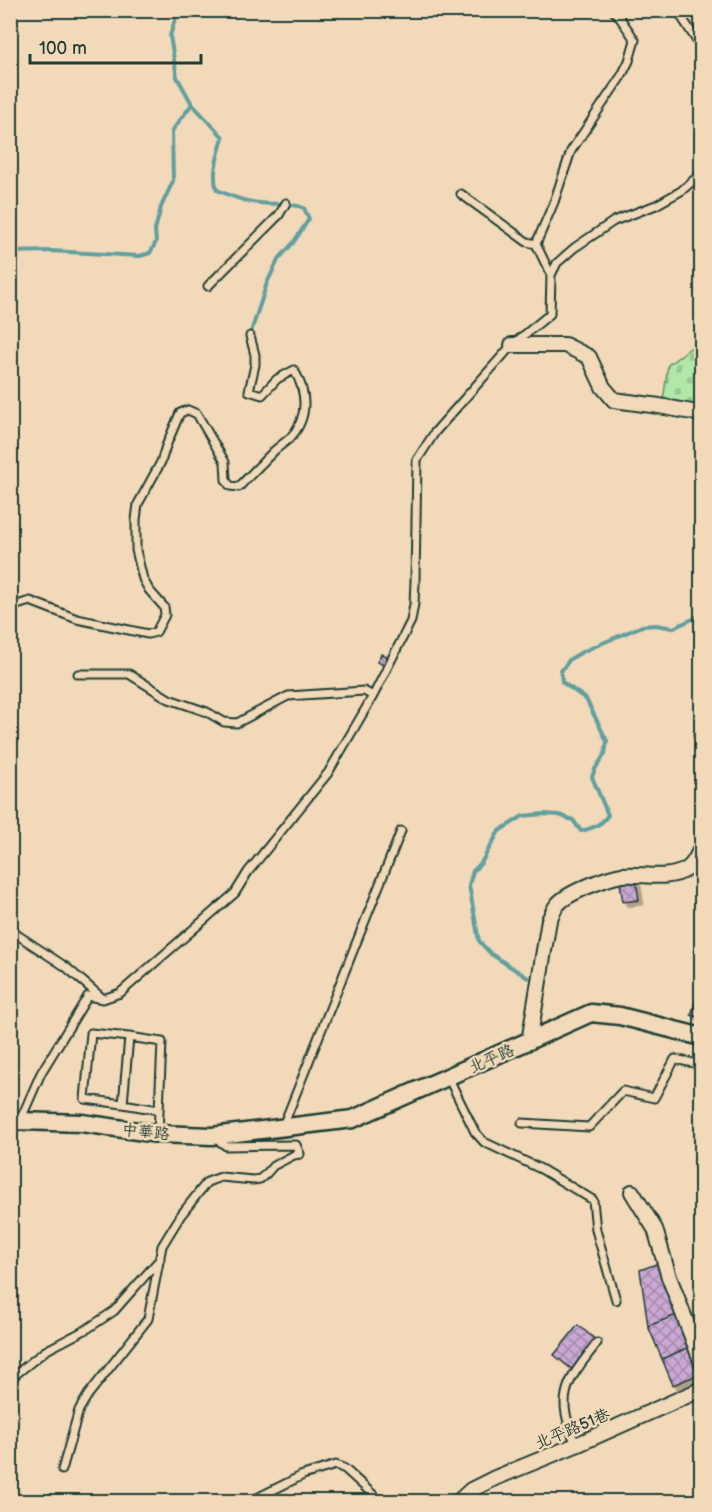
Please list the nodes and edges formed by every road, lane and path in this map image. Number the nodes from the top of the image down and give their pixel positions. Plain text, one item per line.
1 (612, 10) edge
2 (680, 10) edge
3 (702, 49) edge
4 (702, 173) edge
5 (461, 194) dead end
6 (286, 204) dead end
7 (536, 244) junction
8 (551, 275) junction
9 (208, 286) dead end
10 (250, 336) dead end
11 (512, 345) junction
12 (702, 416) edge
13 (10, 612) edge
14 (78, 674) dead end
15 (373, 696) junction
16 (702, 726) edge
17 (702, 740) edge
18 (401, 831) dead end
19 (702, 846) edge
20 (10, 929) edge
21 (103, 999) junction
22 (129, 1037) junction
23 (702, 1037) edge
24 (529, 1042) junction
25 (702, 1065) edge
26 (448, 1077) junction
27 (123, 1104) junction
28 (159, 1110) junction
29 (15, 1122) edge
30 (522, 1123) dead end
31 (282, 1129) junction
32 (158, 1134) junction
33 (212, 1136) junction
34 (632, 1192) dead end
35 (160, 1259) junction
36 (616, 1300) dead end
37 (597, 1343) dead end
38 (702, 1363) edge
39 (10, 1379) edge
40 (702, 1389) edge
41 (576, 1445) junction
42 (62, 1470) dead end
43 (380, 1501) edge
44 (249, 1502) edge
45 (458, 1502) edge

1 - 7 lane
2 - 3 lane
4 - 8 lane
5 - 7 lane
6 - 9 lane
7 - 8 lane
8 - 11 lane
10 - 13 lane
11 - 12 street
11 - 15 lane
14 - 15 lane
15 - 21 lane
16 - 17 lane
18 - 31 lane
19 - 24 street
20 - 21 lane
21 - 29 lane
22 - 27 lane
22 - 27 lane
22 - 28 lane
23 - 24 street, 北平路
24 - 26 street, 北平路
25 - 30 lane
26 - 31 street, 北平路
26 - 36 lane
27 - 28 lane
28 - 32 lane
29 - 32 street, 中華路
31 - 33 street, 中華路
32 - 33 street, 中華路
33 - 35 lane
34 - 38 street
35 - 39 lane
35 - 42 lane
37 - 41 lane
40 - 41 street, 北平路51巷
41 - 45 street, 北平路51巷
43 - 44 lane

